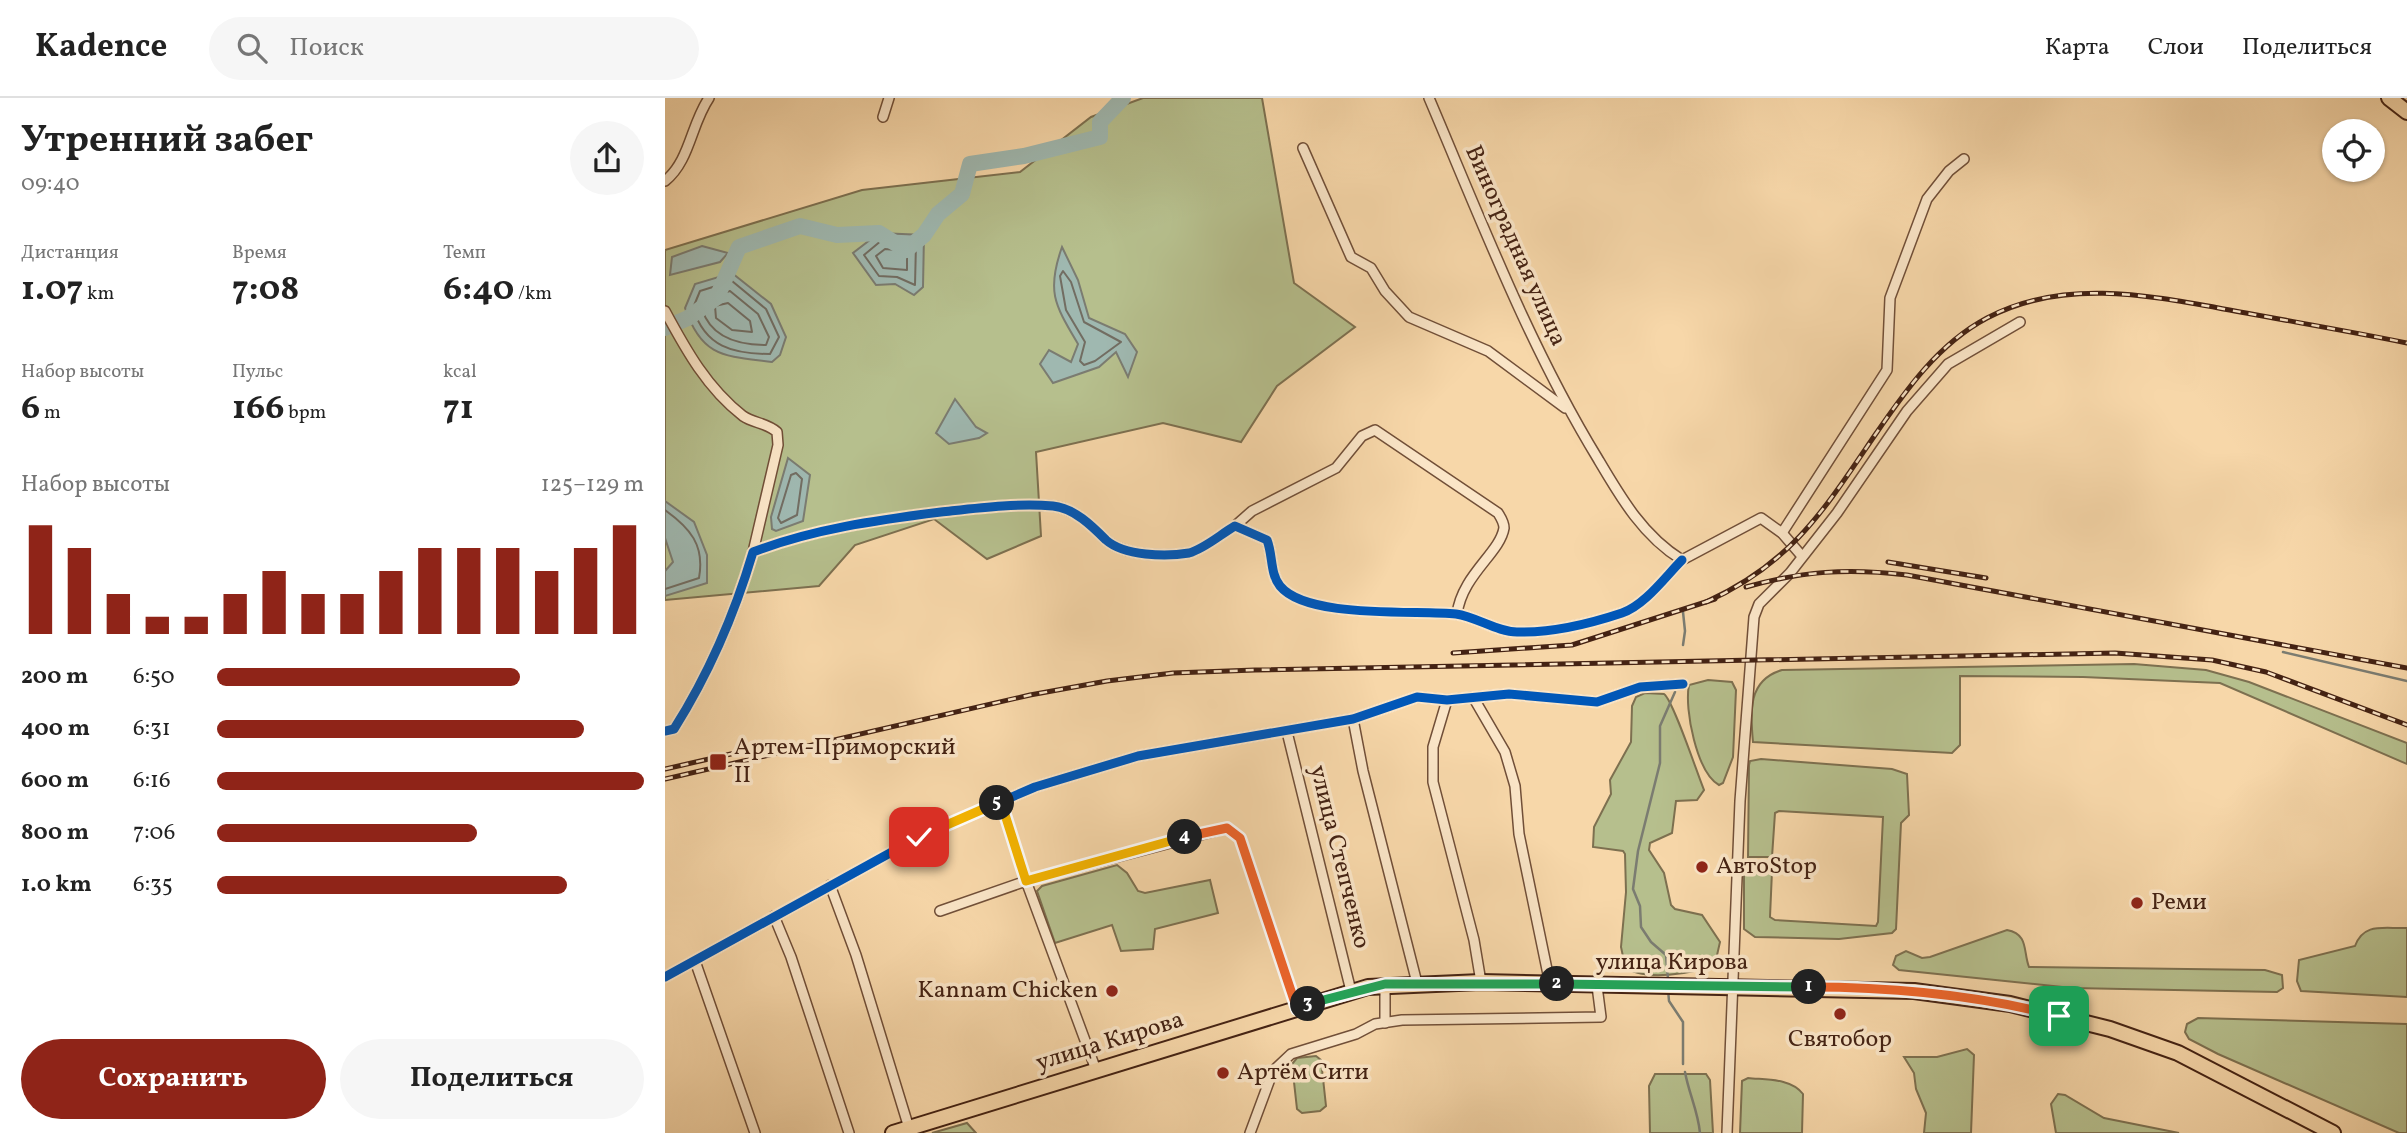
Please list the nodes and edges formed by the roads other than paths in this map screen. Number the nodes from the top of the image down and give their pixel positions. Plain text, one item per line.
1 (709, 98) edge
2 (889, 98) edge
3 (1429, 98) edge
4 (2389, 98) edge
5 (2407, 112) edge
6 (883, 117) dead end
7 (1303, 148) dead end
8 (1964, 159) dead end
9 (665, 181) edge
10 (665, 311) edge
11 (2019, 322) dead end
12 (1567, 410) junction
13 (1235, 526) junction
14 (1782, 533) junction
15 (753, 552) junction
16 (1801, 555) junction
17 (1682, 560) junction
18 (1457, 614) junction
19 (1683, 684) dead end
20 (1473, 697) junction
21 (1447, 700) junction
22 (1353, 719) junction
23 (665, 731) edge
24 (1287, 732) junction
25 (1001, 802) junction
26 (1026, 881) junction
27 (829, 885) junction
28 (940, 911) dead end
29 (774, 916) junction
30 (695, 961) junction
31 (665, 977) edge
32 (1417, 982) junction
33 (1481, 982) junction
34 (1385, 984) junction
35 (1550, 984) junction
36 (1597, 986) junction
37 (1732, 987) junction
38 (1351, 991) junction
39 (1297, 1009) junction
40 (1385, 1023) junction
41 (1096, 1070) junction
42 (909, 1128) junction
43 (755, 1133) edge
44 (849, 1133) edge
45 (893, 1133) edge
46 (1250, 1133) edge
47 (1727, 1133) edge
48 (2333, 1133) edge

1 - 9 street
2 - 6 street
3 - 12 street, Виноградная улица
4 - 5 main road
7 - 12 street, Виноградная улица
8 - 14 street
10 - 15 street
11 - 16 street
12 - 17 street, Виноградная улица
13 - 15 street
13 - 18 street
13 - 18 street
14 - 16 street
14 - 17 street
15 - 23 street
16 - 37 street
17 - 18 street
19 - 20 street
20 - 21 street
20 - 35 street
21 - 22 street
21 - 33 street
22 - 24 street
22 - 32 street
24 - 25 street
24 - 38 street, улица Степченко
25 - 26 street
25 - 27 street
26 - 28 street
26 - 39 street
26 - 41 street
27 - 29 street
27 - 42 street
29 - 30 street
29 - 44 street
30 - 31 street
30 - 43 street
32 - 33 main road, улица Кирова
32 - 34 main road, улица Кирова
33 - 35 main road, улица Кирова
34 - 38 main road, улица Кирова
34 - 40 street
35 - 36 main road, улица Кирова
36 - 37 main road, улица Кирова
36 - 40 street
37 - 47 street
37 - 48 main road, улица Кирова
38 - 39 main road, улица Кирова
39 - 41 main road, улица Кирова
40 - 46 street
41 - 42 main road, улица Кирова
42 - 45 main road, улица Кирова

